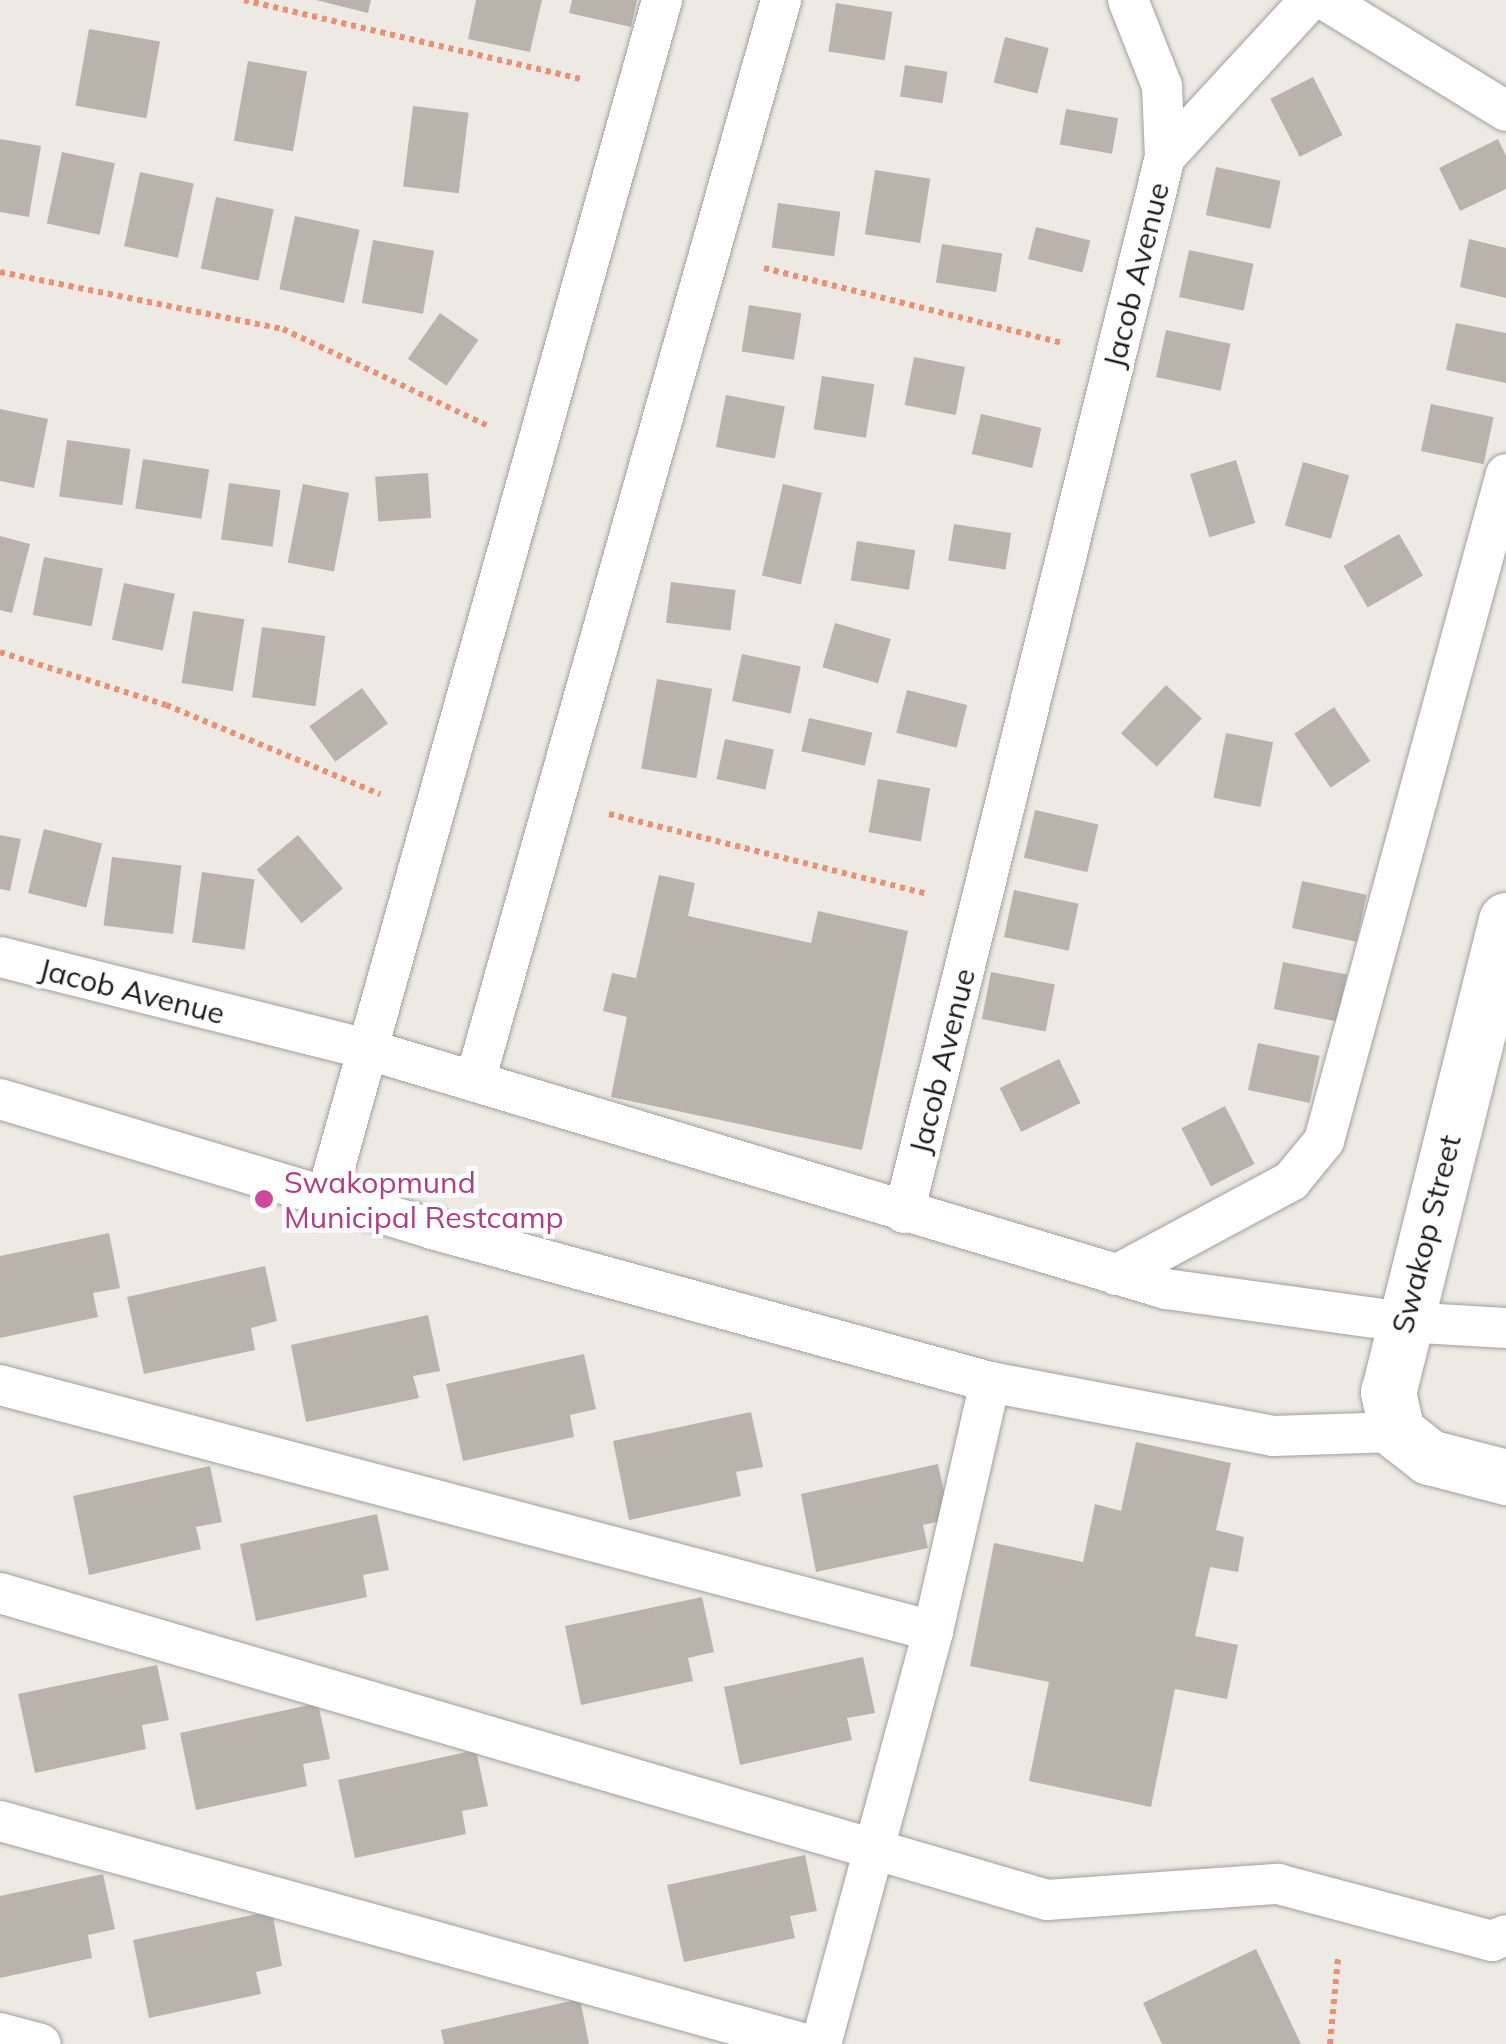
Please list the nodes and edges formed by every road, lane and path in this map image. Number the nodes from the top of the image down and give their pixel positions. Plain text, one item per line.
1 (244, 0) edge
2 (662, 0) edge
3 (781, 0) edge
4 (1128, 0) edge
5 (1310, 0) edge
6 (1325, 0) edge
7 (636, 92) junction
8 (1506, 111) edge
9 (1165, 157) junction
10 (710, 254) junction
11 (0, 272) edge
12 (1116, 357) junction
13 (536, 448) junction
14 (1506, 474) edge
15 (0, 652) edge
16 (555, 801) junction
17 (432, 816) junction
18 (980, 908) junction
19 (1506, 920) edge
20 (0, 958) edge
21 (366, 1050) junction
22 (475, 1080) junction
23 (0, 1099) edge
24 (326, 1198) junction
25 (904, 1213) junction
26 (1116, 1275) junction
27 (1403, 1322) junction
28 (1506, 1328) edge
29 (990, 1382) junction
30 (0, 1385) edge
31 (1397, 1432) junction
32 (1506, 1478) edge
33 (0, 1592) edge
34 (932, 1631) junction
35 (0, 1821) edge
36 (877, 1845) junction
37 (1344, 1902) junction
38 (1506, 1935) edge
39 (0, 2033) edge
40 (41, 2044) edge
41 (805, 2044) edge
42 (822, 2044) edge
43 (1330, 2044) edge

1 - 7 path
2 - 7 lane
3 - 10 lane
4 - 9 lane, Jacob Avenue
5 - 9 lane
6 - 8 lane
7 - 13 lane
9 - 12 lane, Jacob Avenue
10 - 12 path
10 - 16 lane
11 - 13 path
12 - 18 lane, Jacob Avenue
13 - 17 lane
14 - 26 lane
15 - 17 path
16 - 18 path
16 - 22 lane
17 - 21 lane
18 - 25 lane, Jacob Avenue
19 - 27 street, Swakop Street
20 - 21 lane, Jacob Avenue
21 - 22 lane, Jacob Avenue
21 - 24 lane
22 - 25 lane, Jacob Avenue
23 - 24 lane
24 - 29 lane
25 - 26 lane
26 - 27 lane
27 - 28 lane
27 - 31 street, Swakop Street
29 - 31 lane
29 - 34 lane
30 - 34 lane
31 - 32 street
33 - 36 lane
34 - 36 lane
35 - 41 lane
36 - 37 lane
36 - 42 lane
37 - 38 lane
37 - 43 path
39 - 40 lane

